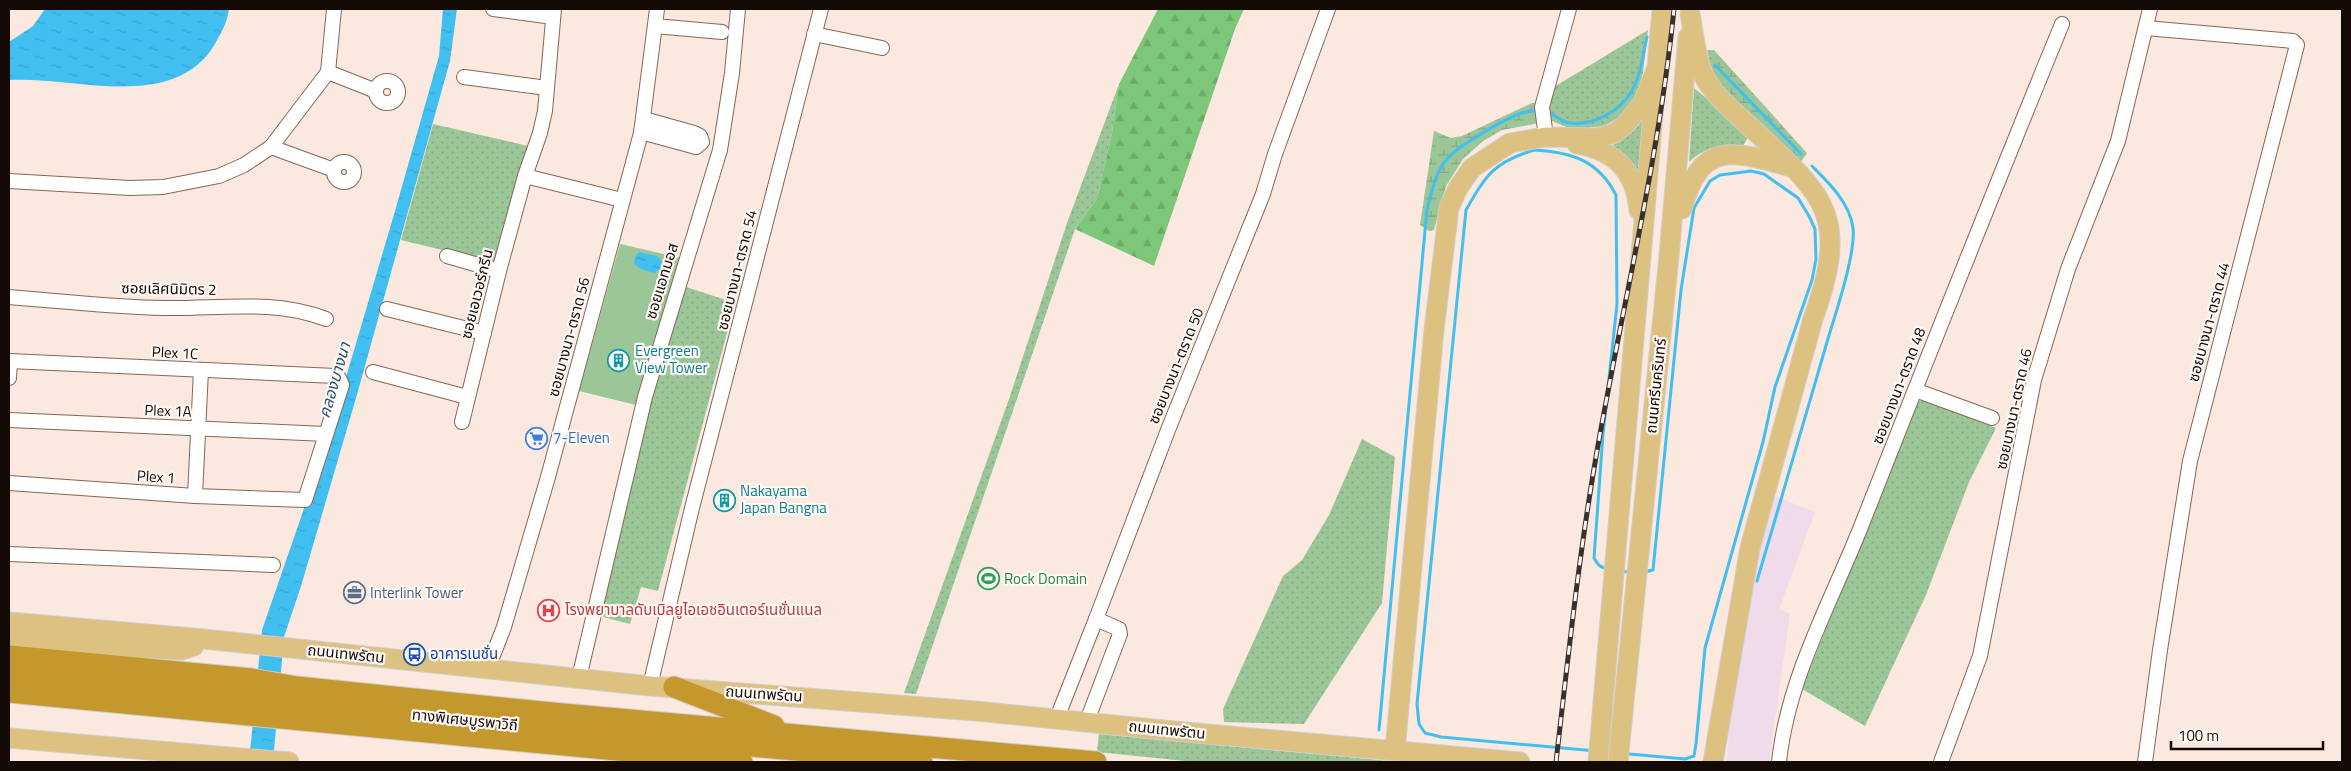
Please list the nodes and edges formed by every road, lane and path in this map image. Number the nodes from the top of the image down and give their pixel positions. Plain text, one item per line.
1 (334, 9) edge
2 (493, 9) edge
3 (657, 9) edge
4 (738, 9) edge
5 (821, 9) edge
6 (1328, 9) edge
7 (1569, 9) edge
8 (1662, 9) edge
9 (2150, 9) edge
10 (1690, 11) edge
11 (553, 13) edge
12 (2062, 24) dead end
13 (655, 26) junction
14 (2146, 28) junction
15 (722, 32) dead end
16 (814, 34) junction
17 (882, 48) dead end
18 (1656, 70) junction
19 (328, 72) junction
20 (464, 77) dead end
21 (547, 88) junction
22 (376, 91) dead end
23 (1550, 137) junction
24 (271, 147) junction
25 (1795, 168) junction
26 (334, 170) dead end
27 (525, 176) junction
28 (9, 181) edge
29 (622, 200) junction
30 (1642, 240) junction
31 (447, 256) dead end
32 (1669, 256) junction
33 (499, 271) junction
34 (9, 297) edge
35 (387, 309) dead end
36 (326, 319) dead end
37 (484, 333) junction
38 (10, 361) edge
39 (201, 370) junction
40 (373, 372) dead end
41 (9, 378) edge
42 (1915, 390) junction
43 (467, 396) junction
44 (1992, 418) dead end
45 (9, 420) edge
46 (462, 422) dead end
47 (199, 428) junction
48 (326, 434) junction
49 (9, 483) edge
50 (195, 496) junction
51 (9, 554) edge
52 (273, 564) dead end
53 (1096, 619) junction
54 (9, 622) edge
55 (9, 639) edge
56 (204, 639) junction
57 (9, 656) edge
58 (9, 666) edge
59 (488, 668) junction
60 (9, 676) edge
61 (579, 678) junction
62 (650, 686) junction
63 (674, 688) junction
64 (9, 692) edge
65 (9, 697) edge
66 (1057, 718) junction
67 (1087, 721) junction
68 (9, 726) edge
69 (798, 735) junction
70 (9, 738) edge
71 (1395, 750) junction
72 (180, 752) junction
73 (285, 762) edge
74 (289, 762) edge
75 (629, 762) edge
76 (742, 762) edge
77 (922, 762) edge
78 (1032, 762) edge
79 (1096, 762) edge
80 (1520, 762) edge
81 (1598, 762) edge
82 (1618, 762) edge
83 (1713, 762) edge
84 (1779, 762) edge
85 (1941, 762) edge
86 (2144, 762) edge

1 - 19 street
2 - 11 street
3 - 13 street, ซอยบางนา-ตราด 56
4 - 61 street, ซอยแอทมอส
5 - 16 street, ซอยบางนา-ตราด 54
6 - 53 street, ซอยบางนา-ตราด 50
7 - 23 street
8 - 18 main road, ถนนศรีนครินทร์
9 - 14 street, ซอยบางนา-ตราด 46
10 - 25 main road
10 - 32 main road, ถนนศรีนครินทร์
11 - 21 street, ซอยเอเวอร์กรีน
12 - 42 street, ซอยบางนา-ตราด 48
13 - 15 street
13 - 29 street, ซอยบางนา-ตราด 56
14 - 85 street, ซอยบางนา-ตราด 46
14 - 86 street, ซอยบางนา-ตราด 44
16 - 17 street
16 - 62 street, ซอยบางนา-ตราด 54
18 - 23 main road
18 - 30 main road, ถนนศรีนครินทร์
19 - 22 street
19 - 24 street
20 - 21 street
21 - 27 street, ซอยเอเวอร์กรีน
23 - 30 main road
23 - 71 main road
24 - 26 street
24 - 28 street
25 - 32 main road
25 - 83 main road
27 - 29 street
27 - 33 street, ซอยเอเวอร์กรีน
29 - 59 street, ซอยบางนา-ตราด 56
30 - 81 main road, ถนนศรีนครินทร์
31 - 33 street
32 - 82 main road, ถนนศรีนครินทร์
33 - 37 street, ซอยเอเวอร์กรีน
34 - 36 street, ซอยเลิศนิมิตร 2
35 - 37 street
37 - 43 street, ซอยเอเวอร์กรีน
38 - 39 street, Plex 1C
38 - 41 street
39 - 47 street
39 - 48 street, Plex 1C
40 - 43 street
42 - 44 street
42 - 84 street, ซอยบางนา-ตราด 48
43 - 46 street, ซอยเอเวอร์กรีน
45 - 47 street, Plex 1A
47 - 48 street, Plex 1A
47 - 50 street
48 - 50 street, Plex 1
49 - 50 street, Plex 1
51 - 52 street
53 - 66 street, ซอยบางนา-ตราด 50
53 - 67 street
54 - 56 main road, ถนนเทพรัตน
55 - 56 main road
56 - 59 main road, ถนนเทพรัตน
57 - 69 highway
58 - 78 highway
59 - 61 main road, ถนนเทพรัตน
60 - 77 highway, ทางพิเศษบูรพาวิถี
61 - 62 main road, ถนนเทพรัตน
62 - 63 main road, ถนนเทพรัตน
63 - 66 main road, ถนนเทพรัตน
63 - 69 highway
64 - 76 highway, ทางพิเศษบูรพาวิถี
65 - 75 highway
66 - 67 main road, ถนนเทพรัตน
67 - 71 main road, ถนนเทพรัตน
68 - 72 main road
69 - 79 highway
70 - 72 main road
71 - 80 main road, ถนนเทพรัตน
72 - 73 main road
73 - 74 main road

